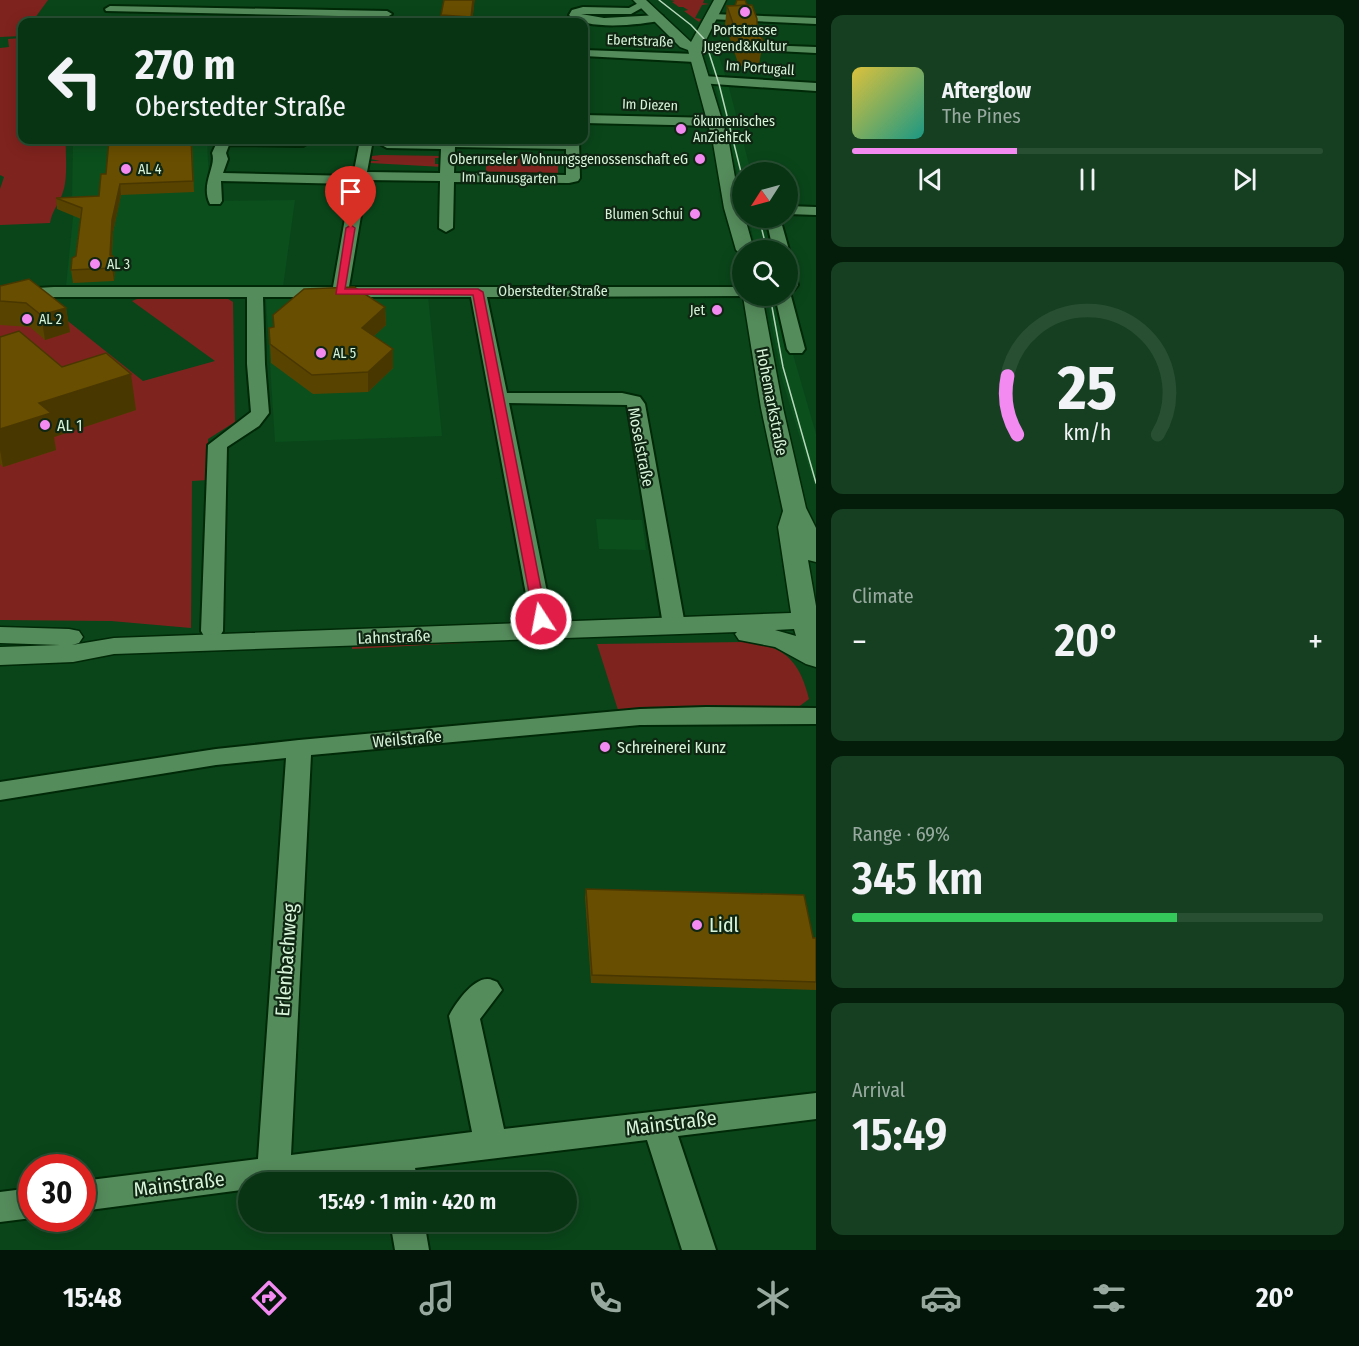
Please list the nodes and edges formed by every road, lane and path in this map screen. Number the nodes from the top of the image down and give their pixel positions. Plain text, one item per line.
1 (390, 0) edge
2 (720, 0) edge
3 (641, 2) edge
4 (111, 8) edge
5 (712, 17) junction
6 (387, 18) edge
7 (580, 18) edge
8 (659, 18) junction
9 (588, 19) edge
10 (816, 21) edge
11 (763, 48) edge
12 (816, 50) edge
13 (588, 53) edge
14 (695, 53) junction
15 (703, 80) junction
16 (816, 87) edge
17 (588, 119) edge
18 (716, 122) junction
19 (223, 144) edge
20 (365, 144) edge
21 (448, 144) edge
22 (572, 144) edge
23 (214, 177) junction
24 (447, 177) junction
25 (360, 178) junction
26 (732, 185) edge
27 (215, 201) dead end
28 (798, 210) edge
29 (816, 211) edge
30 (446, 228) dead end
31 (255, 291) junction
32 (340, 292) junction
33 (478, 292) junction
34 (732, 292) edge
35 (0, 295) edge
36 (754, 306) edge
37 (785, 306) edge
38 (796, 349) dead end
39 (499, 398) junction
40 (792, 517) junction
41 (816, 554) edge
42 (810, 611) edge
43 (674, 625) junction
44 (212, 631) dead end
45 (544, 632) junction
46 (0, 635) edge
47 (114, 646) junction
48 (0, 656) edge
49 (816, 657) edge
50 (816, 716) edge
51 (299, 748) junction
52 (0, 791) edge
53 (487, 990) dead end
54 (816, 1106) edge
55 (658, 1125) junction
56 (491, 1144) junction
57 (399, 1169) edge
58 (274, 1171) junction
59 (96, 1194) edge
60 (18, 1205) edge
61 (0, 1207) edge
62 (409, 1232) edge
63 (412, 1250) edge
64 (699, 1250) edge

1 - 6 street
2 - 5 street
3 - 7 street
3 - 8 street
4 - 6 street
5 - 10 street
5 - 14 street
8 - 9 street
8 - 14 street
11 - 12 street
13 - 14 street, Ebertstraße
14 - 15 street
15 - 16 street, Im Portugall
15 - 18 street
17 - 18 street, Im Diezen
18 - 26 street
19 - 23 street
20 - 25 street
21 - 24 street, Im Taunusgarten
22 - 24 street, Im Taunusgarten
23 - 25 street
23 - 27 street
24 - 25 street
24 - 30 street, Im Taunusgarten
25 - 32 street
28 - 29 street
31 - 32 street, Oberstedter Straße
31 - 35 street, Oberstedter Straße
31 - 44 street
32 - 33 street, Oberstedter Straße
33 - 34 street, Oberstedter Straße
33 - 39 street
36 - 40 street, Hohemarkstraße
37 - 38 street, Hohemarkstraße
39 - 43 street, Moselstraße
39 - 45 street
40 - 41 street, Hohemarkstraße
40 - 42 street, Hohemarkstraße
42 - 43 street, Lahnstraße
42 - 49 street, Hohemarkstraße
43 - 45 street, Lahnstraße
43 - 49 street, Lahnstraße
45 - 47 street, Lahnstraße
46 - 47 street, Lahnstraße
47 - 48 street, Lahnstraße
50 - 51 street, Weilstraße
51 - 52 street, Weilstraße
51 - 58 street, Erlenbachweg
53 - 56 street
54 - 55 street, Mainstraße
55 - 56 street, Mainstraße
55 - 64 street
56 - 57 street, Mainstraße
57 - 58 street, Mainstraße
58 - 59 street, Mainstraße
60 - 61 street
62 - 63 street

